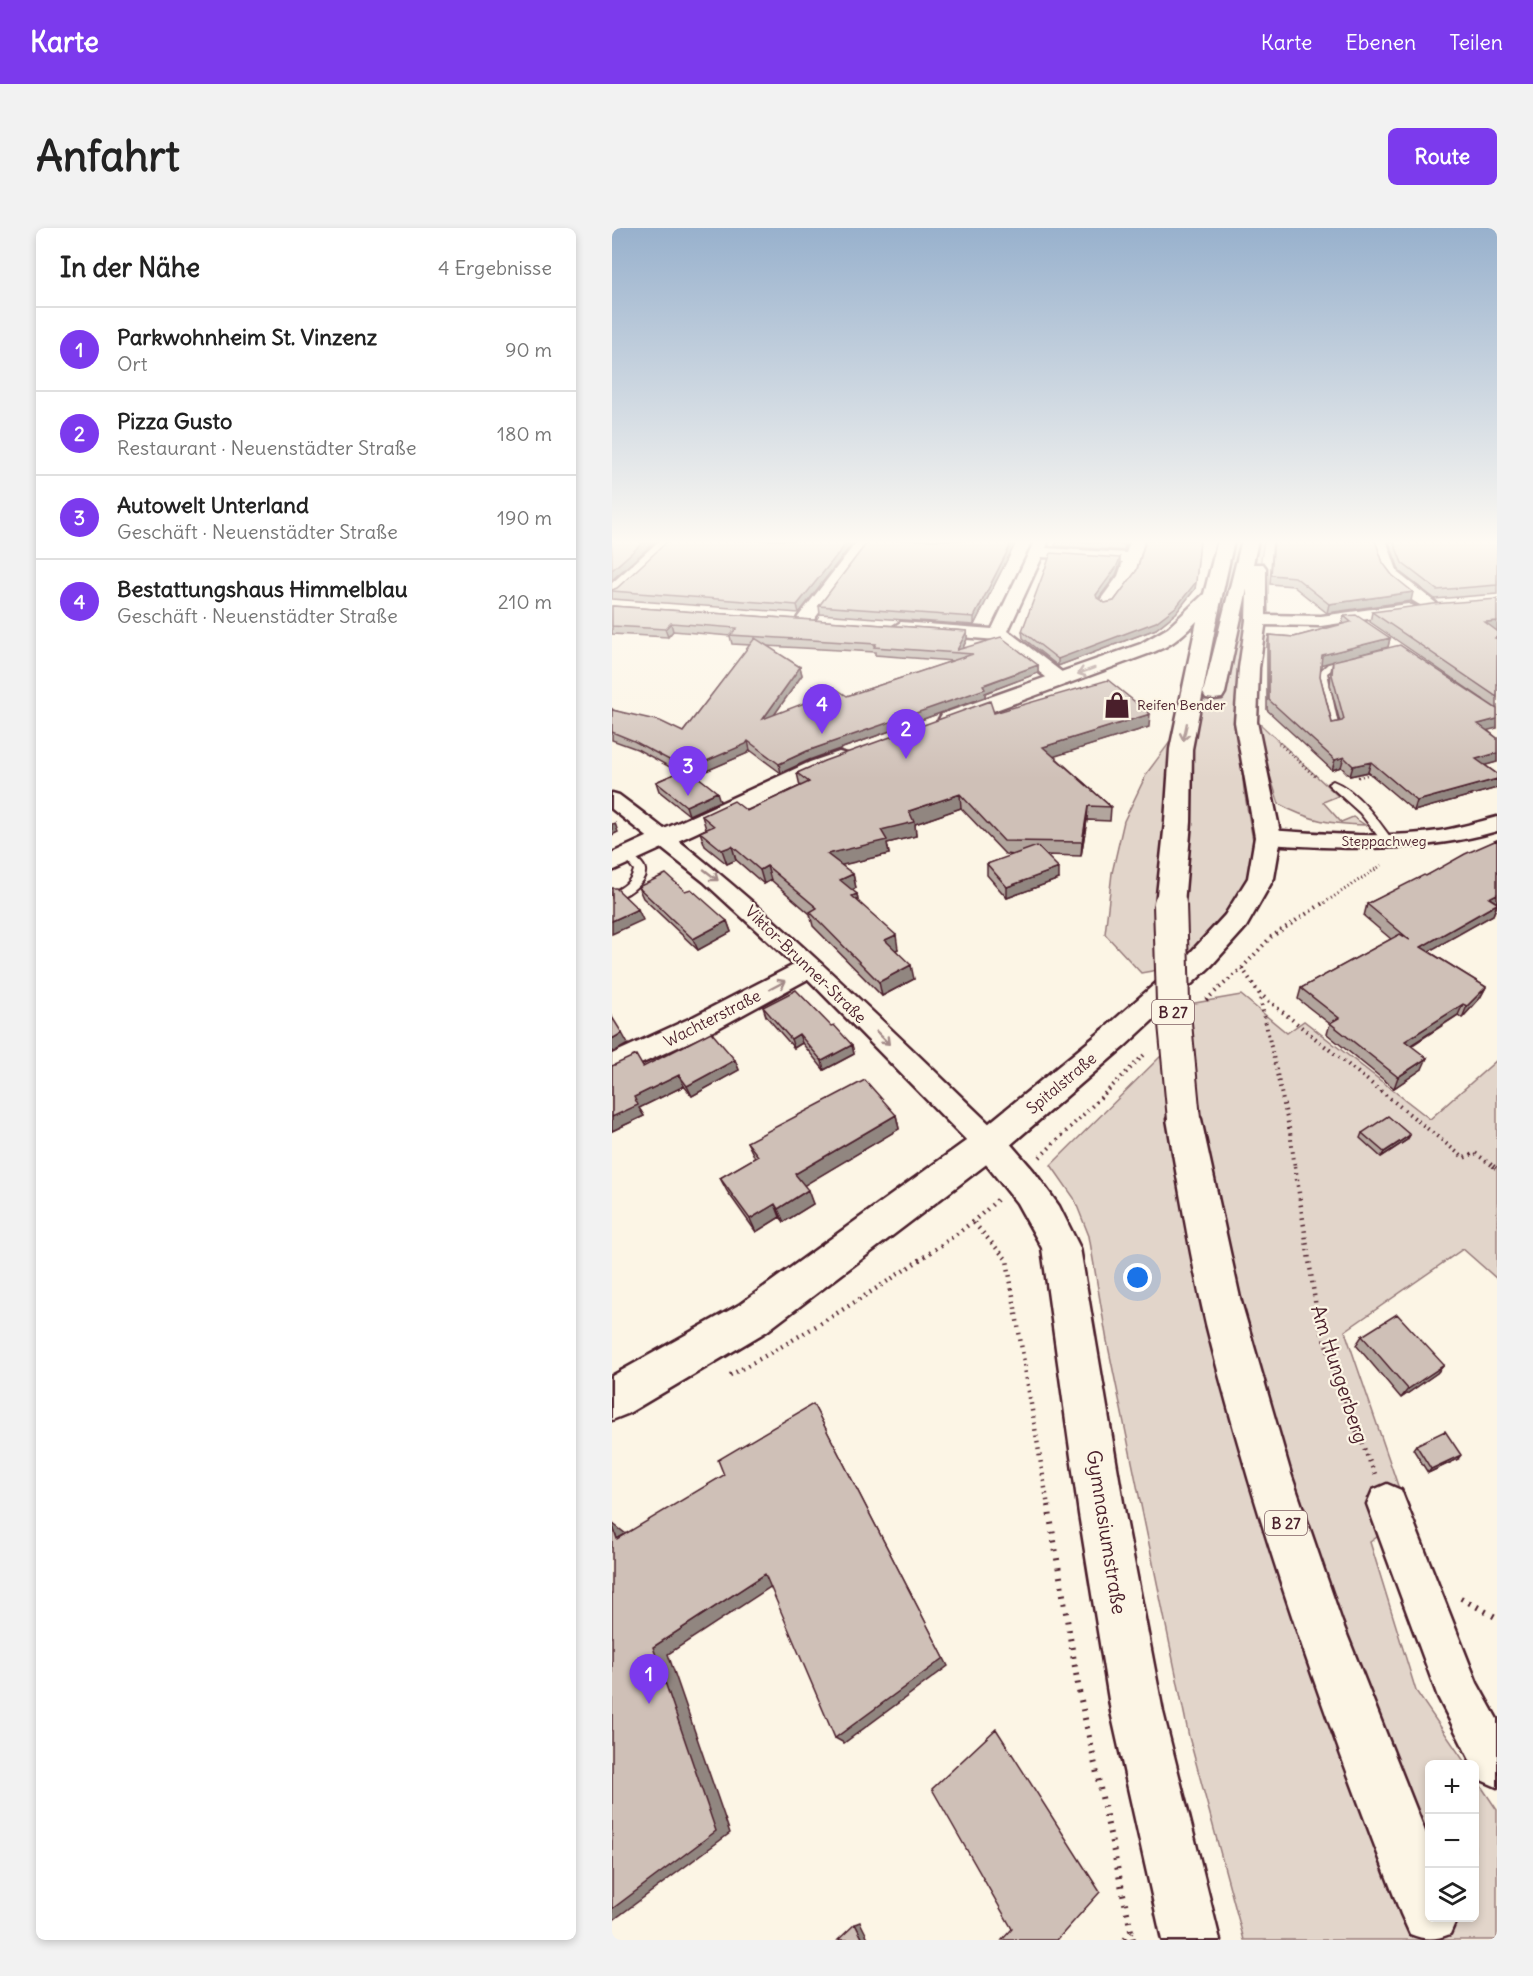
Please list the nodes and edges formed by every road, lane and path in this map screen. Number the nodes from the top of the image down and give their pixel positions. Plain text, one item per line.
1 (798, 620) edge
2 (1005, 620) edge
3 (1188, 620) edge
4 (1209, 620) edge
5 (1232, 620) edge
6 (1256, 620) joint
7 (1334, 620) edge
8 (1358, 620) edge
9 (827, 622) edge
10 (885, 626) edge
11 (1370, 628) edge
12 (998, 634) junction
13 (1365, 657) edge
14 (1061, 680) junction
15 (1209, 718) dead end
16 (925, 728) edge
17 (1334, 729) edge
18 (1276, 739) dead end
19 (1203, 750) dead end
20 (860, 752) edge
21 (1382, 771) edge
22 (1333, 784) junction
23 (612, 799) edge
24 (1178, 822) junction
25 (1497, 824) edge
26 (1268, 837) junction
27 (664, 840) junction
28 (1389, 843) junction
29 (620, 860) edge
30 (617, 895) edge
31 (811, 967) junction
32 (1259, 993) junction
33 (612, 1066) edge
34 (989, 1143) junction
35 (1497, 1169) edge
36 (974, 1223) dead end
37 (612, 1399) edge
38 (1387, 1504) joint
39 (1497, 1764) edge
40 (1425, 1904) edge
41 (1432, 1922) edge
42 (1132, 1936) edge
43 (1125, 1940) edge
44 (1191, 1940) edge
45 (1440, 1940) edge

1 - 9 street
2 - 12 street
3 -> 14 main road
4 -> 24 main road, B 27
5 - 15 main road
6 - 7 street
6 - 26 main road, Spitalstraße
8 - 11 lane
10 - 12 street
12 - 14 street
13 - 17 lane
14 - 16 main road
18 - 22 path
19 - 24 main road, B 27
20 - 27 main road
21 - 22 path
22 - 28 lane
23 - 27 street, Viktor-Brunner-Straße
24 - 40 main road, B 27, bridge
25 - 28 street, Steppachweg
26 - 28 street, Steppachweg
26 - 34 main road, Spitalstraße
27 - 29 main road
27 -> 31 street, Viktor-Brunner-Straße
28 - 32 path, Am Hungerberg
29 - 30 lane
33 -> 31 street, Wachterstraße
31 -> 34 street, Viktor-Brunner-Straße
32 - 35 path
32 - 38 path, Am Hungerberg
34 - 37 main road, Spitalstraße
34 - 44 main road, Gymnasiumstraße
36 - 42 path
38 - 39 street
41 - 45 main road, B 27
42 - 43 path

